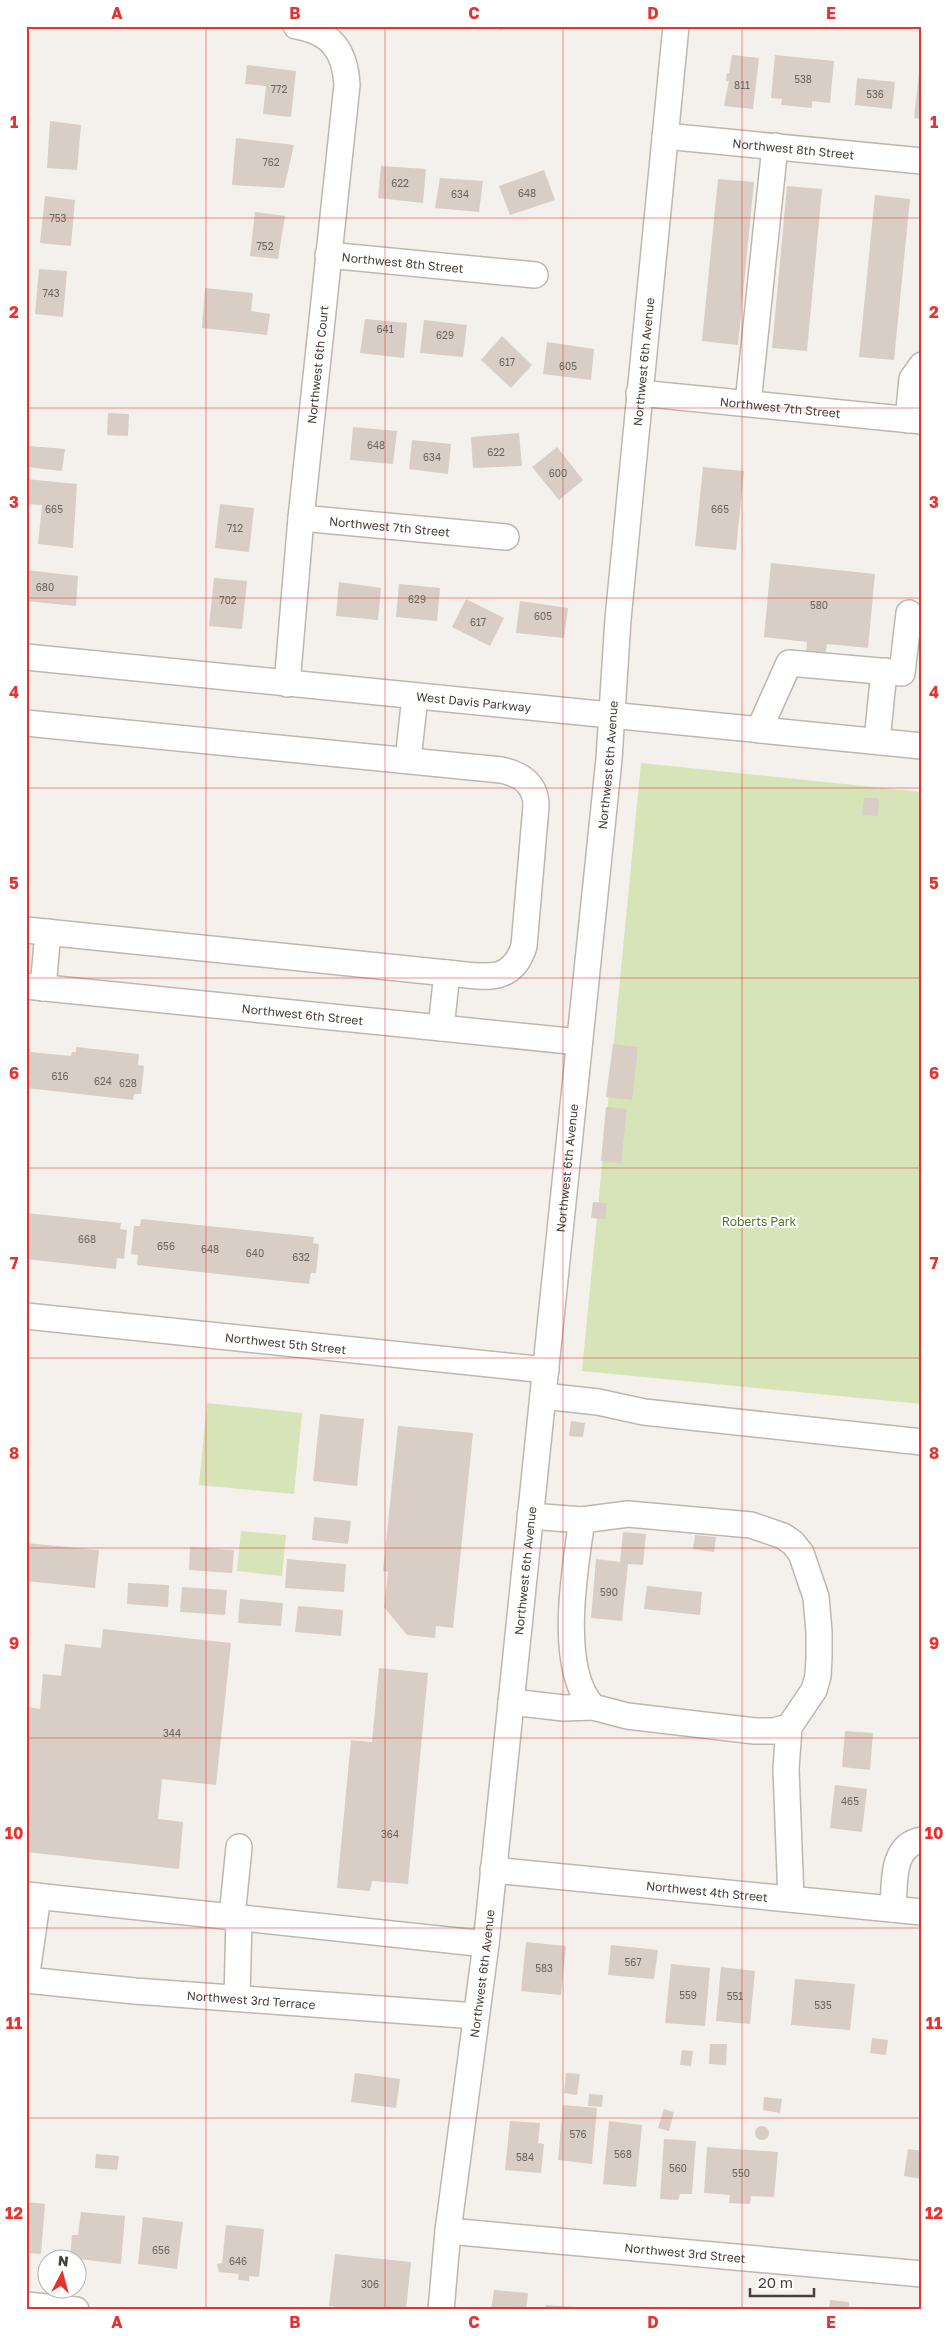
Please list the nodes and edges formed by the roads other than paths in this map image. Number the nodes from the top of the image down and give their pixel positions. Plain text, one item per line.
1 (296, 26) edge
2 (676, 26) edge
3 (665, 136) junction
4 (775, 146) junction
5 (922, 161) edge
6 (328, 255) junction
7 (535, 275) dead end
8 (919, 371) edge
9 (639, 393) junction
10 (748, 404) junction
11 (915, 420) edge
12 (301, 518) junction
13 (506, 537) dead end
14 (909, 613) dead end
15 (26, 657) edge
16 (884, 671) junction
17 (287, 684) junction
18 (415, 696) junction
19 (612, 715) junction
20 (26, 722) edge
21 (759, 730) junction
22 (877, 741) junction
23 (922, 746) edge
24 (408, 760) junction
25 (37, 931) edge
26 (447, 973) junction
27 (35, 987) edge
28 (441, 1028) junction
29 (579, 1042) junction
30 (26, 1316) edge
31 (546, 1370) junction
32 (543, 1396) junction
33 (922, 1442) edge
34 (530, 1516) junction
35 (582, 1520) junction
36 (511, 1702) junction
37 (592, 1707) junction
38 (789, 1727) junction
39 (922, 1840) edge
40 (239, 1847) dead end
41 (493, 1870) junction
42 (32, 1895) edge
43 (791, 1899) junction
44 (893, 1909) junction
45 (922, 1912) edge
46 (235, 1917) junction
47 (486, 1944) junction
48 (26, 1980) edge
49 (237, 1998) junction
50 (476, 2016) junction
51 (448, 2231) junction
52 (922, 2274) edge
53 (26, 2305) edge
54 (76, 2310) edge
55 (441, 2310) edge

1 - 6 street, Northwest 6th Court
2 - 3 street, Northwest 6th Avenue
3 - 4 street, Northwest 8th Street
3 - 9 street, Northwest 6th Avenue
4 - 5 street, Northwest 8th Street
4 - 10 street
6 - 7 street, Northwest 8th Street
6 - 12 street, Northwest 6th Court
8 - 11 street
9 - 10 street, Northwest 7th Street
9 - 19 street, Northwest 6th Avenue
10 - 11 street, Northwest 7th Street
12 - 13 street, Northwest 7th Street
12 - 17 street, Northwest 6th Court
14 - 16 street
15 - 17 street, West Davis Parkway
16 - 21 street
16 - 22 street
17 - 18 street, West Davis Parkway
18 - 19 street, West Davis Parkway
18 - 24 street
19 - 21 street, West Davis Parkway
19 - 29 street, Northwest 6th Avenue
20 - 24 street
21 - 22 street, West Davis Parkway
22 - 23 street, West Davis Parkway
24 - 26 street
25 - 26 street
25 - 27 street
26 - 28 street
27 - 28 street, Northwest 6th Street
28 - 29 street, Northwest 6th Street
29 - 31 street, Northwest 6th Avenue
30 - 31 street, Northwest 5th Street
31 - 32 street, Northwest 6th Avenue
32 - 33 street
32 - 34 street, Northwest 6th Avenue
34 - 35 street
34 - 36 street, Northwest 6th Avenue
35 - 37 street
35 - 38 street
36 - 37 street
36 - 41 street, Northwest 6th Avenue
37 - 38 street
38 - 43 street
39 - 44 street
40 - 46 street
41 - 43 street, Northwest 4th Street
41 - 47 street, Northwest 6th Avenue
42 - 46 street
42 - 48 street
43 - 44 street, Northwest 4th Street
44 - 45 street, Northwest 4th Street
46 - 47 street
46 - 49 street
47 - 50 street, Northwest 6th Avenue
48 - 49 street, Northwest 3rd Terrace
49 - 50 street, Northwest 3rd Terrace
50 - 51 street, Northwest 6th Avenue
51 - 52 street, Northwest 3rd Street
51 - 55 street, Northwest 6th Avenue
53 - 54 street

